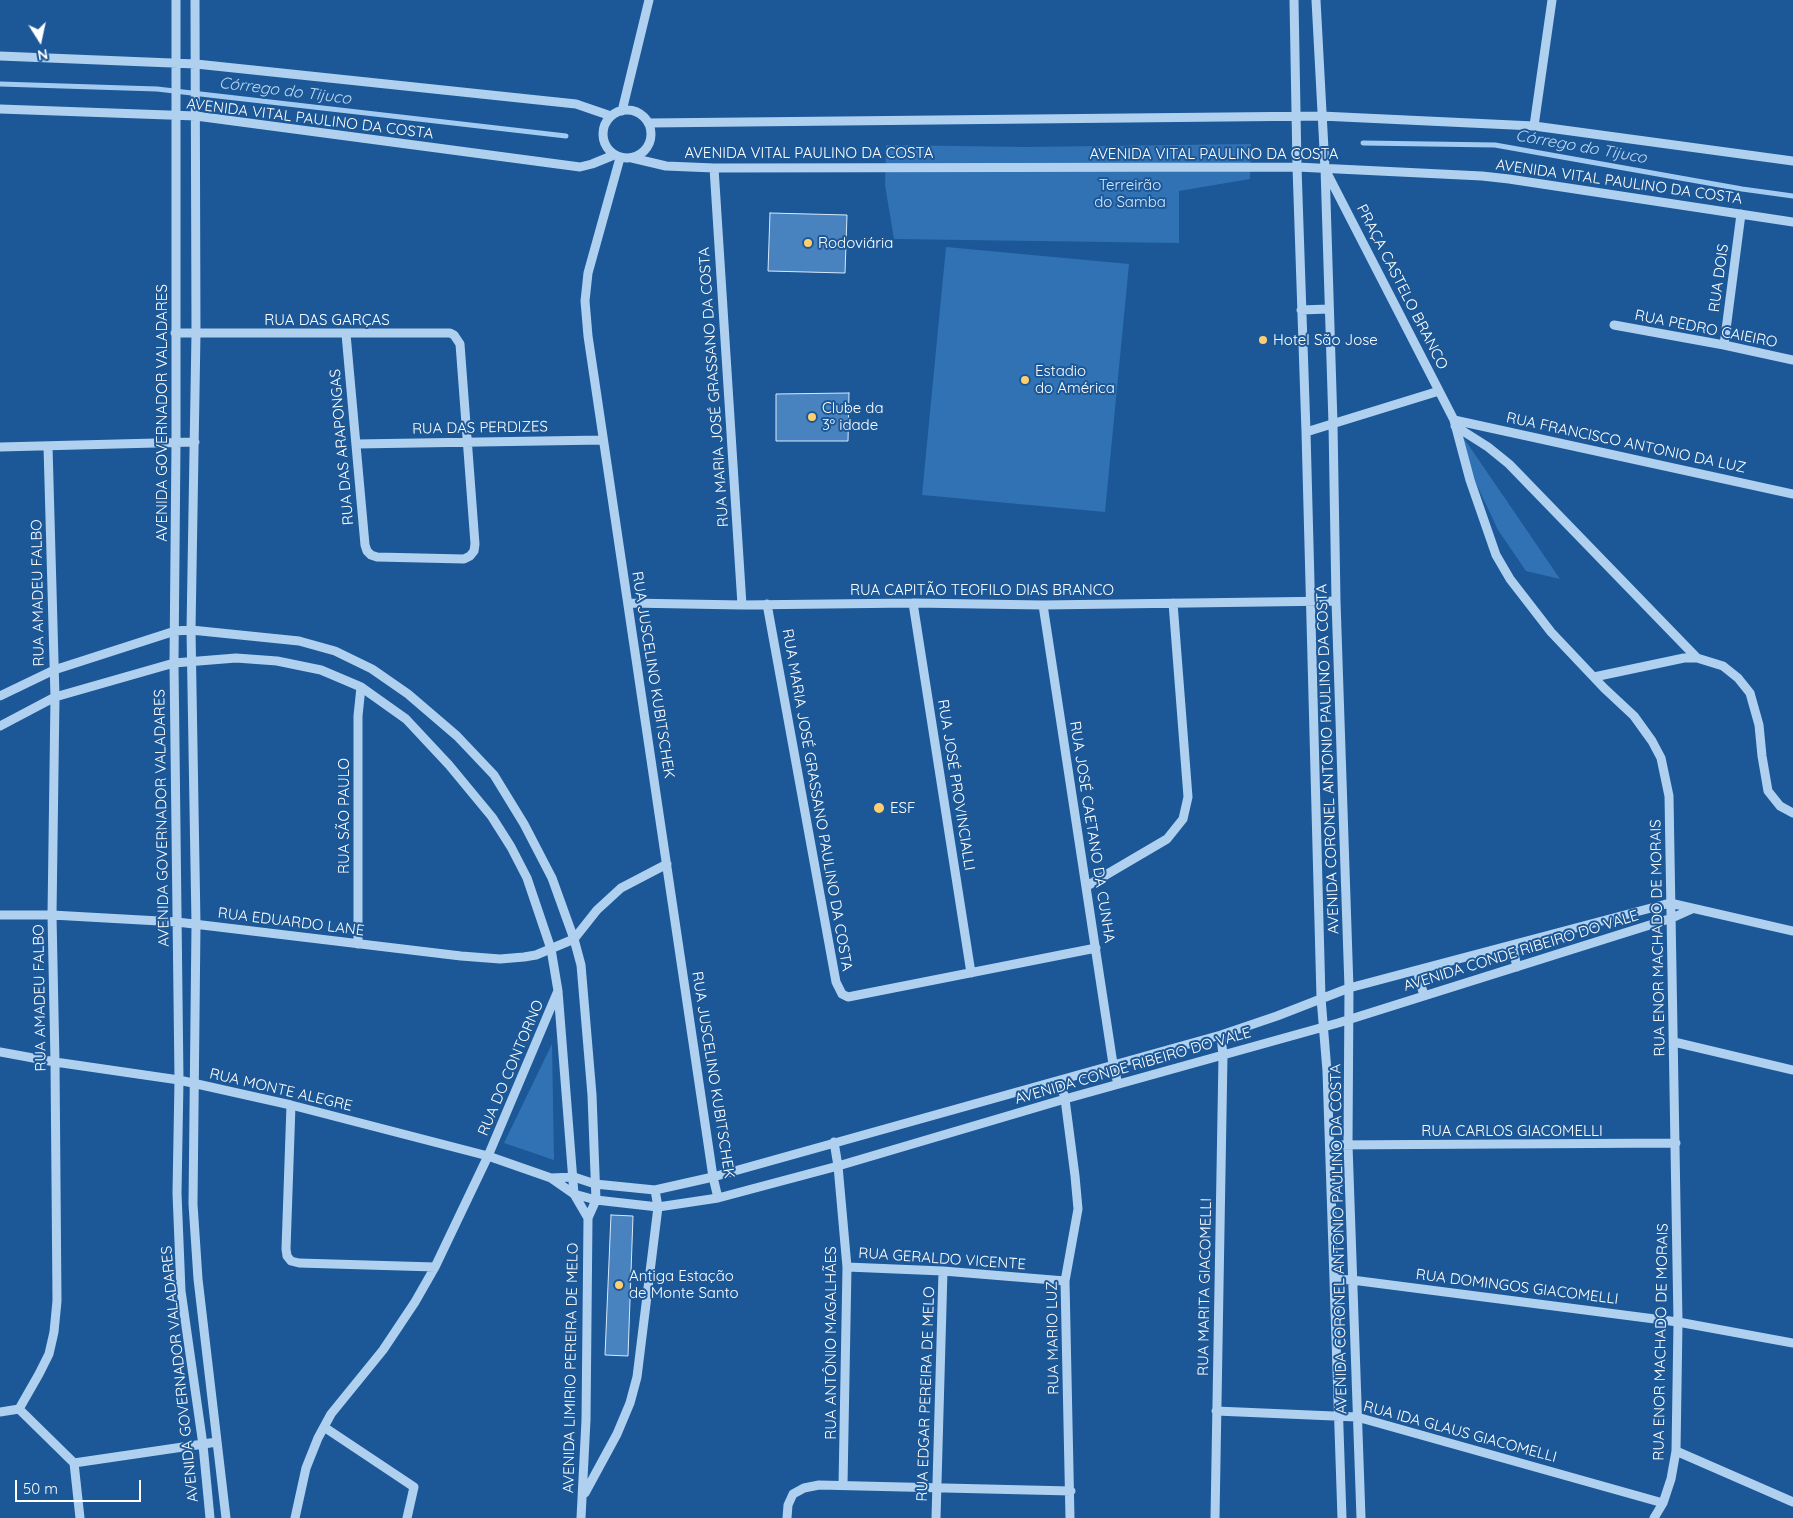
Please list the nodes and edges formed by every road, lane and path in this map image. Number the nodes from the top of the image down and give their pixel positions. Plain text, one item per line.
1 (176, 0) edge
2 (195, 0) edge
3 (649, 0) edge
4 (1294, 0) edge
5 (1316, 0) edge
6 (1552, 0) edge
7 (0, 56) edge
8 (176, 62) junction
9 (196, 69) junction
10 (0, 109) edge
11 (622, 111) junction
12 (176, 116) junction
13 (196, 116) junction
14 (611, 116) junction
15 (1321, 116) junction
16 (1296, 117) junction
17 (649, 123) junction
18 (1534, 126) junction
19 (617, 157) junction
20 (632, 158) junction
21 (1793, 161) edge
22 (1297, 167) junction
23 (714, 168) junction
24 (1325, 168) junction
25 (1742, 214) junction
26 (1793, 222) edge
27 (1328, 309) junction
28 (1301, 310) junction
29 (1614, 325) dead end
30 (175, 333) junction
31 (196, 333) junction
32 (346, 334) junction
33 (1724, 346) junction
34 (1793, 360) edge
35 (1439, 391) junction
36 (1455, 423) junction
37 (1333, 424) junction
38 (1306, 432) junction
39 (603, 440) junction
40 (176, 442) junction
41 (195, 442) junction
42 (467, 442) junction
43 (356, 444) junction
44 (48, 446) junction
45 (0, 447) edge
46 (1793, 494) edge
47 (1310, 601) junction
48 (1336, 601) junction
49 (629, 603) junction
50 (913, 603) junction
51 (1173, 603) junction
52 (767, 604) junction
53 (742, 605) junction
54 (1043, 605) junction
55 (191, 630) junction
56 (175, 631) junction
57 (1697, 658) junction
58 (191, 661) junction
59 (174, 662) junction
60 (54, 670) junction
61 (1594, 677) junction
62 (361, 687) junction
63 (0, 696) edge
64 (55, 697) junction
65 (0, 726) edge
66 (1793, 813) edge
67 (667, 864) junction
68 (1087, 886) junction
69 (1670, 903) junction
70 (1692, 909) junction
71 (52, 914) junction
72 (0, 915) edge
73 (1672, 918) junction
74 (177, 922) junction
75 (196, 924) junction
76 (1793, 931) edge
77 (574, 939) junction
78 (358, 944) junction
79 (1512, 945) junction
80 (1096, 948) junction
81 (551, 949) junction
82 (1518, 967) junction
83 (1418, 970) junction
84 (971, 972) junction
85 (1349, 988) junction
86 (558, 991) junction
87 (1424, 996) junction
88 (1321, 998) junction
89 (1350, 1020) junction
90 (1324, 1027) junction
91 (1220, 1035) junction
92 (1674, 1042) junction
93 (0, 1052) edge
94 (1223, 1056) junction
95 (55, 1062) junction
96 (1113, 1064) junction
97 (1793, 1070) edge
98 (179, 1080) junction
99 (1060, 1081) junction
100 (1118, 1084) junction
101 (195, 1085) junction
102 (1065, 1099) junction
103 (291, 1105) junction
104 (834, 1142) junction
105 (1676, 1144) junction
106 (1330, 1145) junction
107 (1348, 1145) junction
108 (488, 1156) junction
109 (838, 1166) junction
110 (574, 1177) junction
111 (713, 1177) junction
112 (551, 1178) junction
113 (595, 1184) junction
114 (655, 1190) junction
115 (574, 1194) junction
116 (718, 1198) junction
117 (596, 1200) junction
118 (658, 1207) junction
119 (588, 1218) junction
120 (435, 1267) junction
121 (847, 1267) junction
122 (943, 1271) junction
123 (1334, 1279) junction
124 (1352, 1280) junction
125 (1064, 1281) junction
126 (202, 1318) junction
127 (185, 1320) junction
128 (1678, 1322) junction
129 (1793, 1343) edge
130 (19, 1409) junction
131 (1216, 1411) junction
132 (0, 1412) edge
133 (1339, 1416) junction
134 (1357, 1417) junction
135 (324, 1427) junction
136 (216, 1442) junction
137 (203, 1445) junction
138 (1676, 1451) junction
139 (74, 1463) junction
140 (843, 1485) junction
141 (937, 1487) junction
142 (1071, 1491) junction
143 (583, 1495) junction
144 (1793, 1502) edge
145 (1663, 1503) junction
146 (80, 1518) edge
147 (210, 1518) edge
148 (226, 1518) edge
149 (295, 1518) edge
150 (407, 1518) edge
151 (581, 1518) edge
152 (787, 1518) edge
153 (936, 1518) edge
154 (1070, 1518) edge
155 (1215, 1518) edge
156 (1342, 1518) edge
157 (1360, 1518) edge
158 (1654, 1518) edge

1 - 8 street
2 - 9 street
3 - 11 street
4 - 16 street, AVENIDA CORONEL ANTONIO PAULINO DA COSTA
5 - 15 street, AVENIDA CORONEL ANTONIO PAULINO DA COSTA
6 - 18 street
7 - 8 street
8 - 9 street
8 - 12 street, AVENIDA GOVERNADOR VALADARES
9 - 13 street, AVENIDA GOVERNADOR VALADARES
9 - 14 street
10 - 12 street, AVENIDA VITAL PAULINO DA COSTA
11 - 14 street
11 - 17 street
12 - 13 street, AVENIDA VITAL PAULINO DA COSTA
12 - 30 street, AVENIDA GOVERNADOR VALADARES
13 - 19 street, AVENIDA VITAL PAULINO DA COSTA
13 - 31 street, AVENIDA GOVERNADOR VALADARES
14 - 19 street
15 - 16 street, AVENIDA VITAL PAULINO DA COSTA
15 - 18 street, AVENIDA VITAL PAULINO DA COSTA
15 - 24 street, AVENIDA CORONEL ANTONIO PAULINO DA COSTA
16 - 17 street, AVENIDA VITAL PAULINO DA COSTA
16 - 22 street, AVENIDA CORONEL ANTONIO PAULINO DA COSTA
17 - 20 street
18 - 21 street, AVENIDA VITAL PAULINO DA COSTA
19 - 20 street
19 - 39 street, RUA JUSCELINO KUBITSCHEK
20 - 23 street, AVENIDA VITAL PAULINO DA COSTA
22 - 23 street, AVENIDA VITAL PAULINO DA COSTA
22 - 24 street, AVENIDA VITAL PAULINO DA COSTA
22 - 28 street, AVENIDA CORONEL ANTONIO PAULINO DA COSTA
23 - 53 street, RUA MARIA JOSÉ GRASSANO DA COSTA
24 - 25 street, AVENIDA VITAL PAULINO DA COSTA
24 - 27 street, AVENIDA CORONEL ANTONIO PAULINO DA COSTA
24 - 35 street, PRAÇA CASTELO BRANCO
25 - 26 street, AVENIDA VITAL PAULINO DA COSTA
25 - 33 street, RUA DOIS
27 - 28 street
27 - 37 street, AVENIDA CORONEL ANTONIO PAULINO DA COSTA
28 - 38 street, AVENIDA CORONEL ANTONIO PAULINO DA COSTA
29 - 33 street, RUA PEDRO CAIEIRO
30 - 31 street, RUA DAS GARÇAS
30 - 40 street, AVENIDA GOVERNADOR VALADARES
31 - 32 street, RUA DAS GARÇAS
31 - 41 street, AVENIDA GOVERNADOR VALADARES
32 - 42 street, RUA DAS GARÇAS
32 - 43 street, RUA DAS ARAPONGAS
33 - 34 street, RUA PEDRO CAIEIRO
35 - 36 street, PRAÇA CASTELO BRANCO
35 - 37 street
36 - 46 street, RUA FRANCISCO ANTONIO DA LUZ
36 - 57 street
36 - 61 street, RUA ENOR MACHADO DE MORAIS
37 - 38 street
37 - 48 street, AVENIDA CORONEL ANTONIO PAULINO DA COSTA
38 - 47 street, AVENIDA CORONEL ANTONIO PAULINO DA COSTA
39 - 42 street, RUA DAS PERDIZES
39 - 49 street, RUA JUSCELINO KUBITSCHEK
40 - 41 street
40 - 44 street
40 - 56 street, AVENIDA GOVERNADOR VALADARES
41 - 55 street, AVENIDA GOVERNADOR VALADARES
42 - 43 street, RUA DAS PERDIZES
42 - 43 street, RUA DAS ARAPONGAS
44 - 45 street
44 - 60 street, RUA AMADEU FALBO
47 - 48 street, RUA CAPITÃO TEOFILO DIAS BRANCO
47 - 51 street, RUA CAPITÃO TEOFILO DIAS BRANCO
47 - 88 street, AVENIDA CORONEL ANTONIO PAULINO DA COSTA
48 - 85 street, AVENIDA CORONEL ANTONIO PAULINO DA COSTA
49 - 53 street, RUA CAPITÃO TEOFILO DIAS BRANCO
49 - 67 street, RUA JUSCELINO KUBITSCHEK
50 - 52 street, RUA CAPITÃO TEOFILO DIAS BRANCO
50 - 54 street, RUA CAPITÃO TEOFILO DIAS BRANCO
50 - 84 street, RUA JOSÉ PROVINCIALLI
51 - 54 street, RUA CAPITÃO TEOFILO DIAS BRANCO
51 - 68 street
52 - 53 street, RUA CAPITÃO TEOFILO DIAS BRANCO
52 - 84 street, RUA MARIA JOSÉ GRASSANO PAULINO DA COSTA
54 - 68 street, RUA JOSÉ CAETANO DA CUNHA
55 - 56 street, AVENIDA LIMIRIO PEREIRA DE MELO
55 - 58 street, AVENIDA GOVERNADOR VALADARES
55 - 77 street, AVENIDA LIMIRIO PEREIRA DE MELO
56 - 59 street, AVENIDA GOVERNADOR VALADARES
56 - 60 street, AVENIDA LIMIRIO PEREIRA DE MELO
57 - 61 street
57 - 66 street
58 - 59 street
58 - 62 street
58 - 75 street, AVENIDA GOVERNADOR VALADARES
59 - 64 street
59 - 74 street, AVENIDA GOVERNADOR VALADARES
60 - 63 street, AVENIDA LIMIRIO PEREIRA DE MELO
60 - 64 street, RUA AMADEU FALBO
61 - 69 street, RUA ENOR MACHADO DE MORAIS
62 - 78 street, RUA SÃO PAULO
62 - 81 street
64 - 65 street
64 - 71 street, RUA AMADEU FALBO
67 - 77 street
67 - 111 street, RUA JUSCELINO KUBITSCHEK
68 - 80 street, RUA JOSÉ CAETANO DA CUNHA
69 - 70 street
69 - 73 street, RUA ENOR MACHADO DE MORAIS
69 - 79 street, AVENIDA CONDE RIBEIRO DO VALE
70 - 73 street, AVENIDA CONDE RIBEIRO DO VALE
70 - 76 street
71 - 72 street, RUA EDUARDO LANE
71 - 74 street, RUA EDUARDO LANE
71 - 95 street, RUA AMADEU FALBO
73 - 82 street, AVENIDA CONDE RIBEIRO DO VALE
73 - 92 street, RUA ENOR MACHADO DE MORAIS
74 - 75 street, RUA EDUARDO LANE
74 - 98 street, AVENIDA GOVERNADOR VALADARES
75 - 78 street, RUA EDUARDO LANE
75 - 101 street, AVENIDA GOVERNADOR VALADARES
77 - 81 street, RUA EDUARDO LANE
77 - 113 street, AVENIDA LIMIRIO PEREIRA DE MELO
78 - 81 street, RUA EDUARDO LANE
79 - 82 street
79 - 83 street, AVENIDA CONDE RIBEIRO DO VALE
80 - 84 street
80 - 96 street, RUA JOSÉ CAETANO DA CUNHA
81 - 86 street
82 - 87 street, AVENIDA CONDE RIBEIRO DO VALE
83 - 85 street, AVENIDA CONDE RIBEIRO DO VALE
83 - 87 street
85 - 88 street, AVENIDA CONDE RIBEIRO DO VALE
85 - 89 street, AVENIDA CORONEL ANTONIO PAULINO DA COSTA
86 - 108 street, RUA DO CONTORNO
86 - 110 street
87 - 89 street, AVENIDA CONDE RIBEIRO DO VALE
88 - 90 street, AVENIDA CORONEL ANTONIO PAULINO DA COSTA
88 - 91 street, AVENIDA CONDE RIBEIRO DO VALE
89 - 90 street, AVENIDA CONDE RIBEIRO DO VALE
89 - 107 street, AVENIDA CORONEL ANTONIO PAULINO DA COSTA
90 - 94 street, AVENIDA CONDE RIBEIRO DO VALE
90 - 106 street, AVENIDA CORONEL ANTONIO PAULINO DA COSTA
91 - 94 street, RUA MARITA GIACOMELLI
91 - 96 street, AVENIDA CONDE RIBEIRO DO VALE
92 - 97 street
92 - 105 street, RUA ENOR MACHADO DE MORAIS
93 - 95 street, RUA MONTE ALEGRE
94 - 100 street, AVENIDA CONDE RIBEIRO DO VALE
94 - 131 street, RUA MARITA GIACOMELLI
95 - 98 street, RUA MONTE ALEGRE
95 - 130 street, RUA AMADEU FALBO
96 - 99 street, AVENIDA CONDE RIBEIRO DO VALE
96 - 100 street, RUA JOSÉ CAETANO DA CUNHA
98 - 101 street, RUA MONTE ALEGRE
98 - 127 street, AVENIDA GOVERNADOR VALADARES
99 - 102 street, RUA MARIO LUZ
99 - 104 street, AVENIDA CONDE RIBEIRO DO VALE
100 - 102 street, AVENIDA CONDE RIBEIRO DO VALE
101 - 103 street, RUA MONTE ALEGRE
101 - 126 street, AVENIDA GOVERNADOR VALADARES
102 - 109 street, AVENIDA CONDE RIBEIRO DO VALE
102 - 125 street, RUA MARIO LUZ
103 - 108 street, RUA MONTE ALEGRE
103 - 120 street
104 - 109 street, RUA ANTÔNIO MAGALHÃES
104 - 111 street, AVENIDA CONDE RIBEIRO DO VALE
105 - 107 street, RUA CARLOS GIACOMELLI
105 - 128 street, RUA ENOR MACHADO DE MORAIS
106 - 107 street, RUA CARLOS GIACOMELLI
106 - 123 street, AVENIDA CORONEL ANTONIO PAULINO DA COSTA
107 - 124 street, AVENIDA CORONEL ANTONIO PAULINO DA COSTA
108 - 112 street, RUA MONTE ALEGRE
108 - 120 street, RUA DO CONTORNO
109 - 116 street, AVENIDA CONDE RIBEIRO DO VALE
109 - 121 street, RUA ANTÔNIO MAGALHÃES
110 - 112 street, RUA MONTE ALEGRE
110 - 113 street, RUA MONTE ALEGRE
110 - 115 street
111 - 114 street, AVENIDA CONDE RIBEIRO DO VALE
111 - 116 street, RUA JUSCELINO KUBITSCHEK
112 - 115 street, RUA MONTE ALEGRE
113 - 114 street, AVENIDA CONDE RIBEIRO DO VALE
113 - 117 street, AVENIDA LIMIRIO PEREIRA DE MELO
114 - 118 street
115 - 117 street, RUA MONTE ALEGRE
115 - 119 street
116 - 118 street, AVENIDA CONDE RIBEIRO DO VALE
117 - 118 street, AVENIDA CONDE RIBEIRO DO VALE
117 - 119 street, AVENIDA LIMIRIO PEREIRA DE MELO
118 - 143 street
119 - 143 street, AVENIDA LIMIRIO PEREIRA DE MELO
120 - 135 street, RUA DO CONTORNO
121 - 122 street, RUA GERALDO VICENTE
121 - 140 street, RUA ANTÔNIO MAGALHÃES
122 - 125 street, RUA GERALDO VICENTE
122 - 141 street, RUA EDGAR PEREIRA DE MELO
123 - 124 street, RUA DOMINGOS GIACOMELLI
123 - 133 street, AVENIDA CORONEL ANTONIO PAULINO DA COSTA
124 - 128 street, RUA DOMINGOS GIACOMELLI
124 - 134 street, AVENIDA CORONEL ANTONIO PAULINO DA COSTA
125 - 142 street, RUA MARIO LUZ
126 - 127 street
126 - 136 street, AVENIDA GOVERNADOR VALADARES
127 - 137 street, AVENIDA GOVERNADOR VALADARES
128 - 129 street, RUA DOMINGOS GIACOMELLI
128 - 138 street, RUA ENOR MACHADO DE MORAIS
130 - 132 street
130 - 139 street
131 - 133 street, RUA IDA GLAUS GIACOMELLI
131 - 155 street, RUA MARITA GIACOMELLI
133 - 134 street, RUA IDA GLAUS GIACOMELLI
133 - 156 street, AVENIDA CORONEL ANTONIO PAULINO DA COSTA
134 - 145 street, RUA IDA GLAUS GIACOMELLI
134 - 157 street, AVENIDA CORONEL ANTONIO PAULINO DA COSTA
135 - 149 street, RUA DO CONTORNO
135 - 150 street
136 - 137 street
136 - 148 street, AVENIDA GOVERNADOR VALADARES
137 - 139 street
137 - 147 street, AVENIDA GOVERNADOR VALADARES
138 - 144 street
138 - 145 street, RUA ENOR MACHADO DE MORAIS
139 - 146 street
140 - 141 street
140 - 152 street
141 - 142 street
141 - 153 street, RUA EDGAR PEREIRA DE MELO
142 - 154 street, RUA MARIO LUZ
143 - 151 street, AVENIDA LIMIRIO PEREIRA DE MELO
145 - 158 street, RUA ENOR MACHADO DE MORAIS

